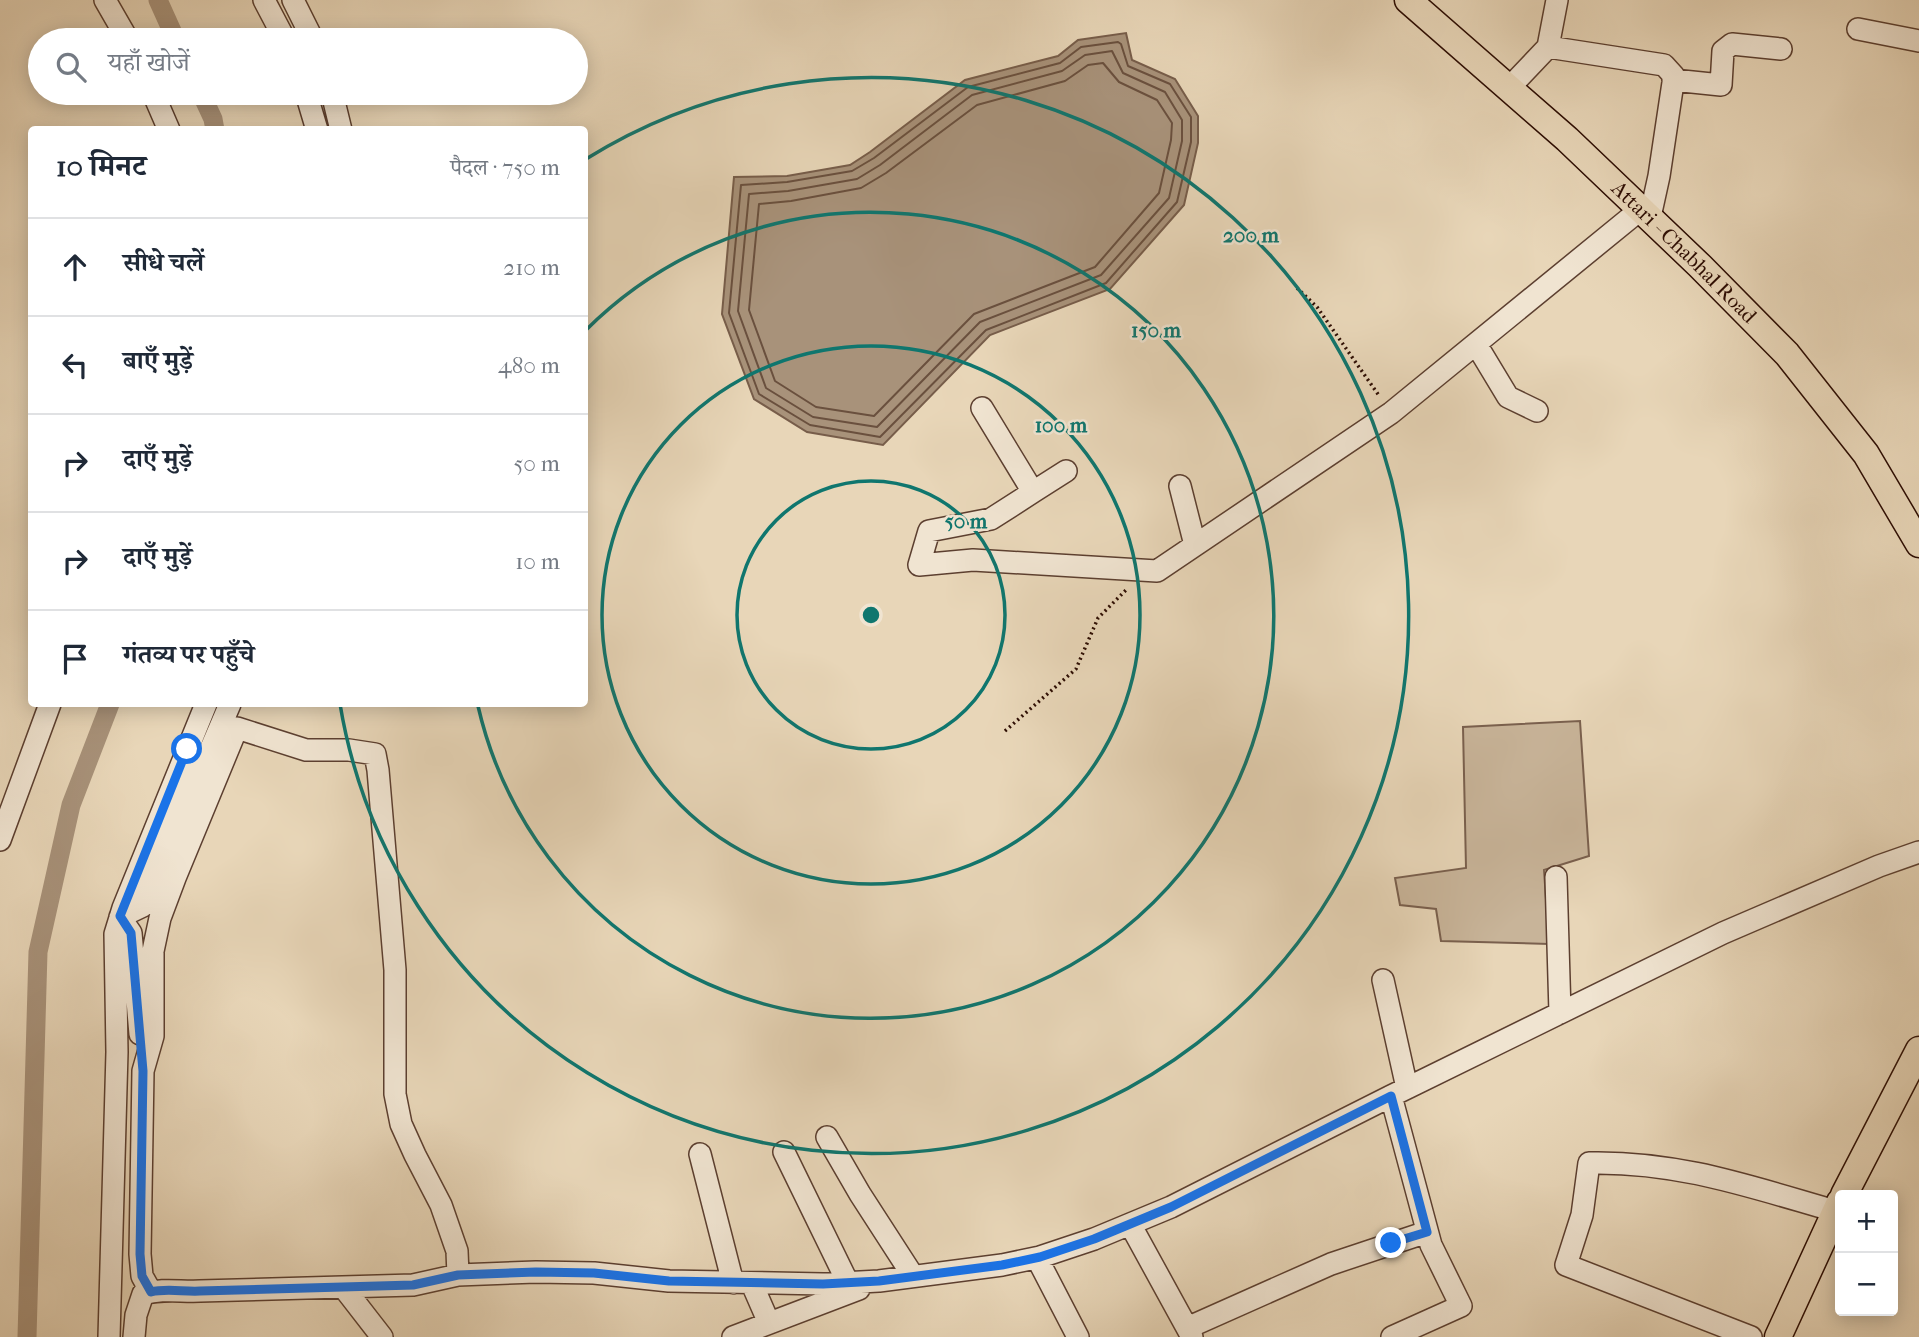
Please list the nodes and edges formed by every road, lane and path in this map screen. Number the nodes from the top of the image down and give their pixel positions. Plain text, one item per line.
1 (105, 0) edge
2 (264, 0) edge
3 (293, 0) edge
4 (1408, 0) edge
5 (1557, 0) edge
6 (121, 28) edge
7 (279, 28) edge
8 (307, 28) edge
9 (1858, 29) dead end
10 (1919, 41) edge
11 (1548, 47) junction
12 (1781, 49) dead end
13 (1673, 79) junction
14 (1509, 88) junction
15 (158, 105) edge
16 (310, 105) edge
17 (335, 105) edge
18 (167, 126) edge
19 (316, 126) edge
20 (340, 126) edge
21 (1645, 213) junction
22 (1297, 288) dead end
23 (1476, 344) junction
24 (982, 408) dead end
25 (1537, 411) dead end
26 (1391, 414) junction
27 (1066, 471) dead end
28 (1180, 486) dead end
29 (1032, 492) junction
30 (1919, 544) edge
31 (1195, 545) junction
32 (1157, 571) junction
33 (49, 707) edge
34 (205, 707) edge
35 (229, 707) edge
36 (1005, 731) dead end
37 (0, 840) edge
38 (1919, 852) edge
39 (1556, 877) dead end
40 (120, 916) junction
41 (1383, 980) dead end
42 (1560, 1013) junction
43 (1919, 1050) edge
44 (143, 1071) junction
45 (1399, 1092) junction
46 (827, 1137) dead end
47 (784, 1152) dead end
48 (701, 1154) dead end
49 (1847, 1190) edge
50 (1835, 1202) edge
51 (1835, 1214) edge
52 (1130, 1224) junction
53 (1427, 1232) junction
54 (1037, 1258) junction
55 (458, 1275) junction
56 (913, 1276) junction
57 (879, 1281) junction
58 (742, 1283) junction
59 (848, 1283) junction
60 (344, 1288) junction
61 (156, 1290) junction
62 (769, 1323) junction
63 (1189, 1332) edge
64 (109, 1337) edge
65 (134, 1337) edge
66 (382, 1337) edge
67 (733, 1337) edge
68 (1078, 1337) edge
69 (1392, 1337) edge
70 (1751, 1337) edge
71 (1778, 1337) edge

1 - 6 street
2 - 7 street
3 - 8 street
4 - 14 main road, Attari - Chabhal Road
5 - 11 street
9 - 10 street
11 - 13 street
11 - 14 street
12 - 13 street
13 - 21 street
14 - 21 main road, Attari - Chabhal Road
15 - 18 street
16 - 19 street
17 - 20 street
21 - 23 street
21 - 30 main road, Attari - Chabhal Road
22 - 26 path
23 - 25 street
23 - 26 street
24 - 29 street
26 - 31 street
27 - 29 street
28 - 31 street
29 - 32 street
31 - 32 street
32 - 36 path
33 - 37 street
34 - 40 street
35 - 40 street
38 - 42 street
39 - 42 street
40 - 44 street
40 - 64 street
41 - 45 street
42 - 45 street
43 - 49 main road
44 - 55 street
44 - 61 street
45 - 52 street
45 - 53 street
46 - 56 street
47 - 59 street
48 - 58 street
50 - 70 street
51 - 71 main road
52 - 54 street
52 - 63 street
53 - 63 street
53 - 69 street
54 - 56 street
54 - 68 street
55 - 58 street
55 - 60 street
56 - 57 street
57 - 59 street
57 - 62 street
58 - 59 street
58 - 62 street
60 - 61 street
60 - 66 street
61 - 65 street
62 - 67 street

